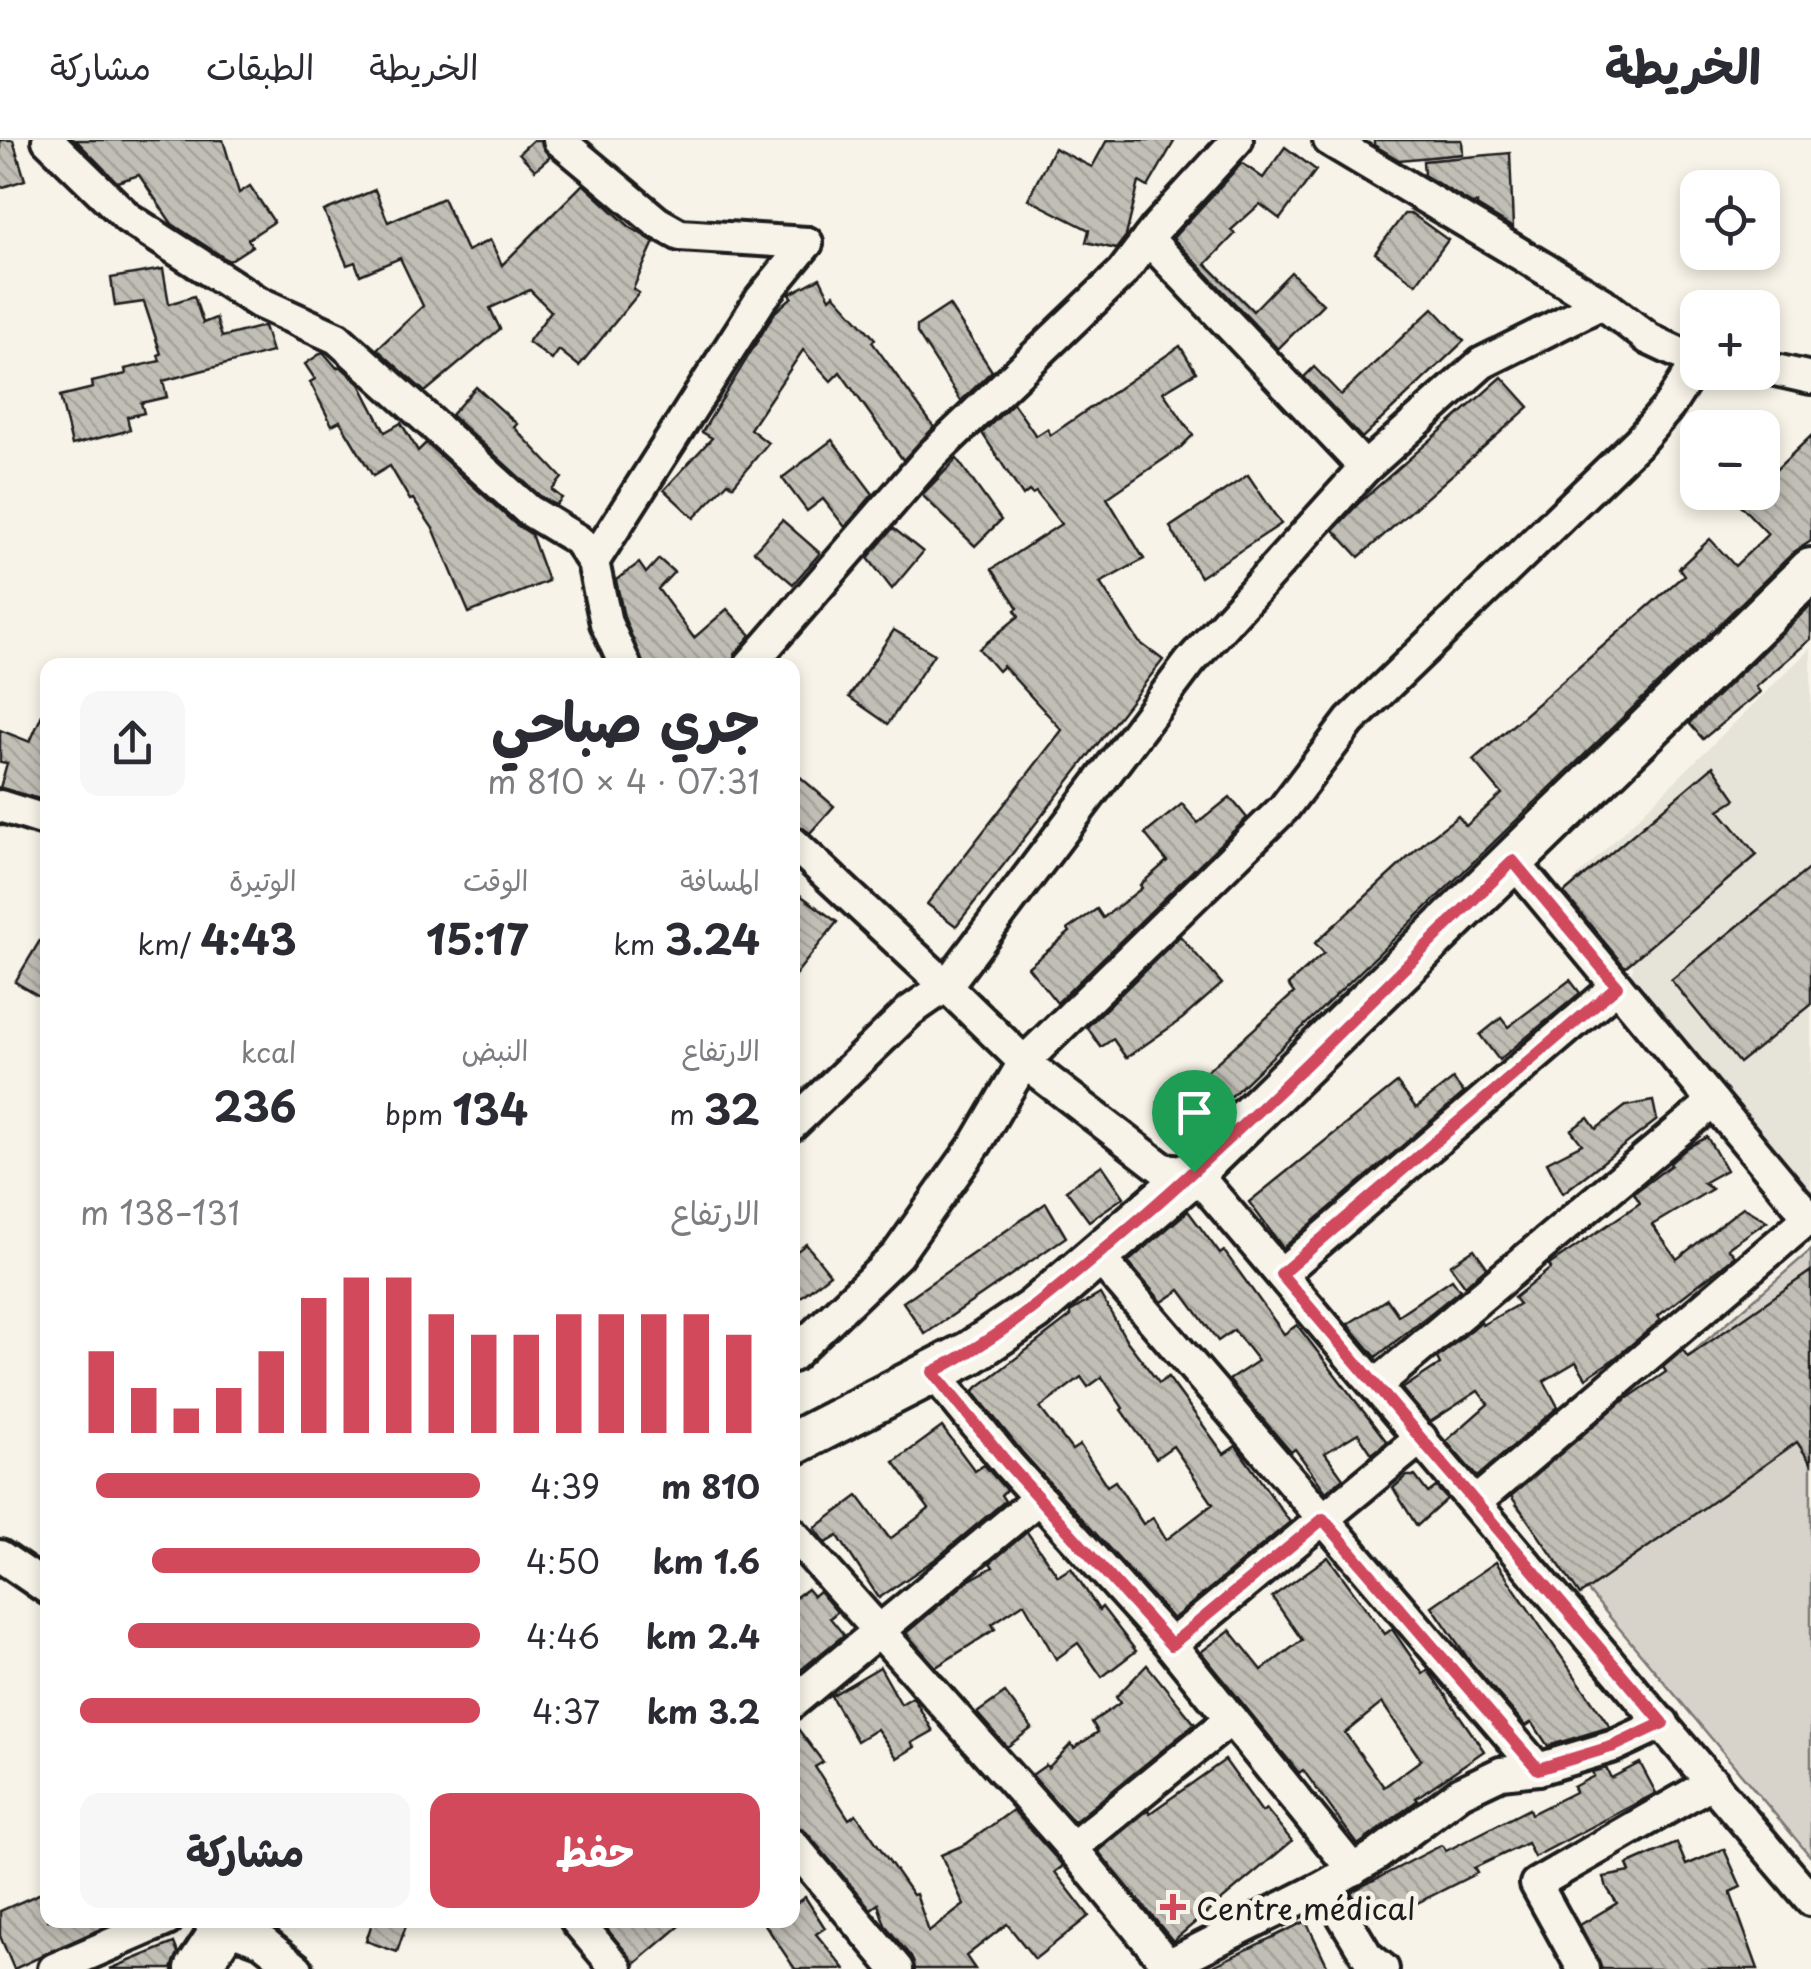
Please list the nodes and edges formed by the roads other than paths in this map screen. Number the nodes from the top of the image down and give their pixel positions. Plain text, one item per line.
1 (48, 140) edge
2 (559, 140) edge
3 (1236, 140) edge
4 (1329, 140) edge
5 (1148, 239) junction
6 (1602, 303) junction
7 (1680, 353) edge
8 (1780, 371) edge
9 (1811, 378) edge
10 (1680, 388) edge
11 (1365, 468) junction
12 (594, 562) junction
13 (1811, 570) edge
14 (622, 658) edge
15 (756, 658) edge
16 (0, 806) edge
17 (40, 818) edge
18 (800, 849) edge
19 (1513, 861) junction
20 (946, 986) junction
21 (1617, 986) junction
22 (1024, 1062) junction
23 (1714, 1102) junction
24 (800, 1117) edge
25 (1194, 1172) junction
26 (1810, 1217) edge
27 (1097, 1255) junction
28 (1281, 1274) junction
29 (800, 1348) edge
30 (933, 1372) junction
31 (1376, 1385) junction
32 (1421, 1438) junction
33 (800, 1440) edge
34 (1039, 1498) junction
35 (1476, 1502) junction
36 (1323, 1519) junction
37 (800, 1541) edge
38 (0, 1556) edge
39 (40, 1584) edge
40 (880, 1630) junction
41 (1171, 1645) junction
42 (800, 1695) edge
43 (1231, 1718) junction
44 (1663, 1723) junction
45 (1538, 1769) junction
46 (1713, 1782) junction
47 (1072, 1848) junction
48 (800, 1854) edge
49 (1352, 1870) junction
50 (1324, 1886) junction
51 (1811, 1900) edge
52 (149, 1928) edge
53 (217, 1928) edge
54 (231, 1928) edge
55 (583, 1928) edge
56 (1166, 1967) edge
57 (54, 1969) edge
58 (197, 1969) edge
59 (298, 1969) edge
60 (617, 1969) edge
61 (897, 1969) edge
62 (1383, 1969) edge
63 (1583, 1969) edge

1 - 12 street
2 - 12 street
3 - 5 street
4 - 6 street
5 - 11 street
5 - 15 street
6 - 7 street
6 - 11 street
8 - 9 street
10 - 22 street
11 - 20 street
12 - 14 street
13 - 19 street
16 - 17 street
18 - 20 street
19 - 21 street
19 - 25 street
20 - 22 street
20 - 24 street
21 - 23 street
21 - 28 street
22 - 25 street
22 - 29 street
23 - 26 street
23 - 31 street
25 - 27 street
25 - 28 street
26 - 35 street
27 - 30 street
27 - 36 street
28 - 31 street
30 - 33 street
30 - 34 street
31 - 32 street
32 - 35 street
32 - 36 street
34 - 40 street
34 - 41 street
35 - 44 street
36 - 41 street
36 - 45 street
37 - 40 street
38 - 39 street
40 - 42 street
40 - 47 street
41 - 43 street
43 - 47 street
43 - 49 street
44 - 45 street
44 - 46 street
45 - 49 street
46 - 51 street
46 - 63 street
47 - 56 street
48 - 61 street
49 - 50 street
50 - 56 street
50 - 62 street
52 - 57 street
53 - 58 street
54 - 59 street
55 - 60 street

